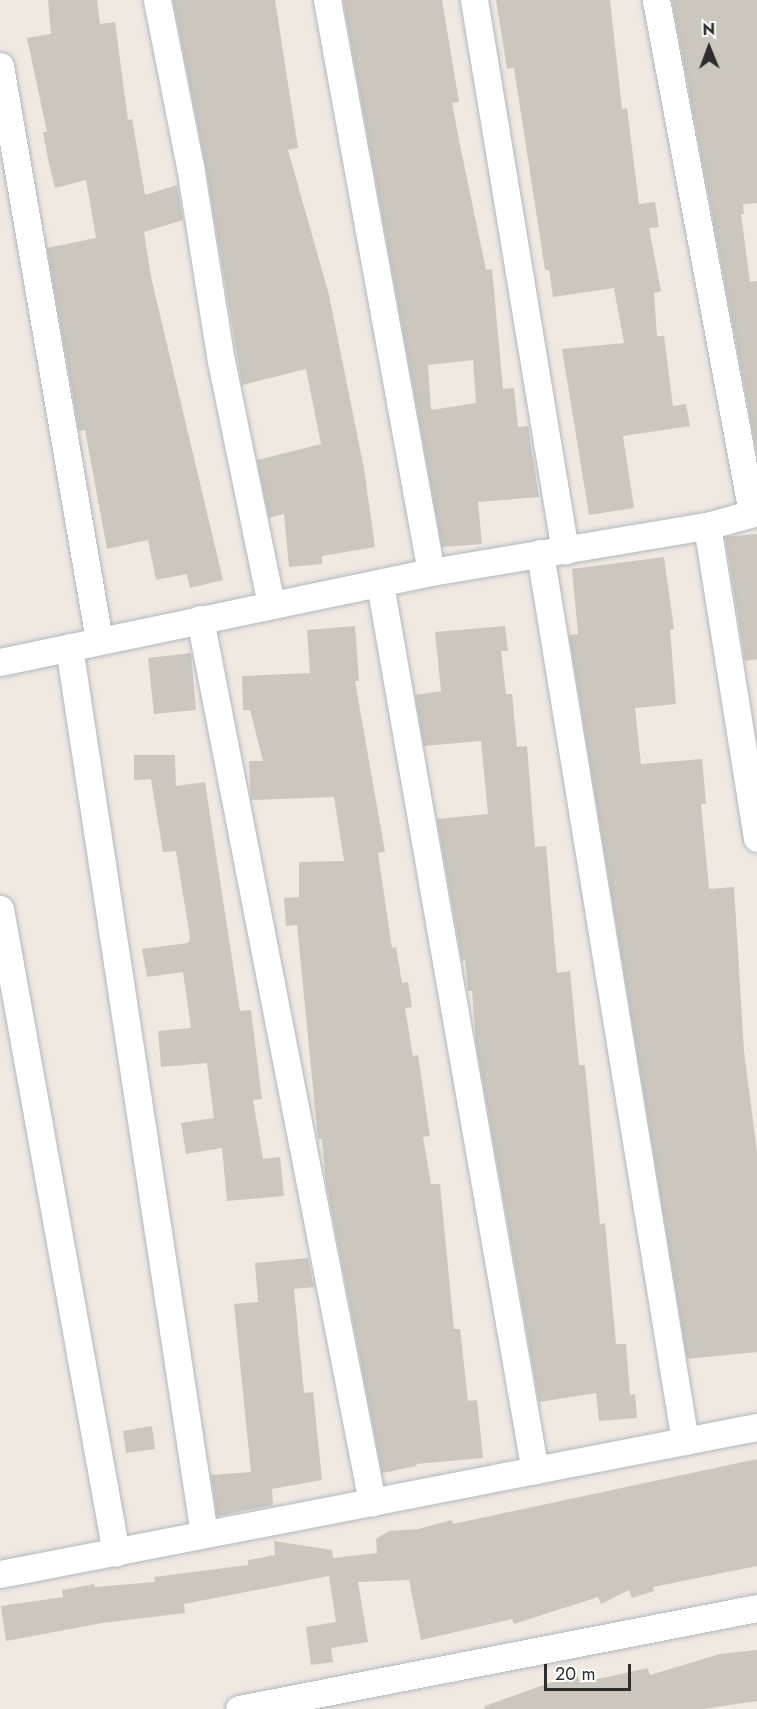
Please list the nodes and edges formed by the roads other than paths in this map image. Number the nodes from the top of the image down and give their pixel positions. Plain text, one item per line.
1 (157, 0) edge
2 (327, 0) edge
3 (474, 0) edge
4 (656, 0) edge
5 (0, 66) edge
6 (754, 513) edge
7 (707, 526) junction
8 (553, 552) junction
9 (431, 572) junction
10 (380, 584) junction
11 (271, 604) junction
12 (201, 619) junction
13 (99, 640) junction
14 (69, 647) junction
15 (0, 662) edge
16 (757, 838) edge
17 (0, 909) edge
18 (757, 1427) edge
19 (685, 1441) junction
20 (535, 1471) junction
21 (372, 1503) junction
22 (204, 1534) junction
23 (116, 1553) junction
24 (0, 1574) edge
25 (757, 1608) edge
26 (239, 1709) edge

1 - 11 street
2 - 9 street
3 - 8 street
4 - 6 street
5 - 13 street
6 - 7 street
7 - 8 street
7 - 16 street
8 - 9 street
8 - 19 street
9 - 10 street
10 - 11 street
10 - 20 street
11 - 12 street
12 - 13 street
12 - 21 street
13 - 14 street
14 - 15 street
14 - 22 street
17 - 23 street
18 - 19 street
19 - 20 street
20 - 21 street
21 - 22 street
22 - 23 street
23 - 24 street
25 - 26 street

